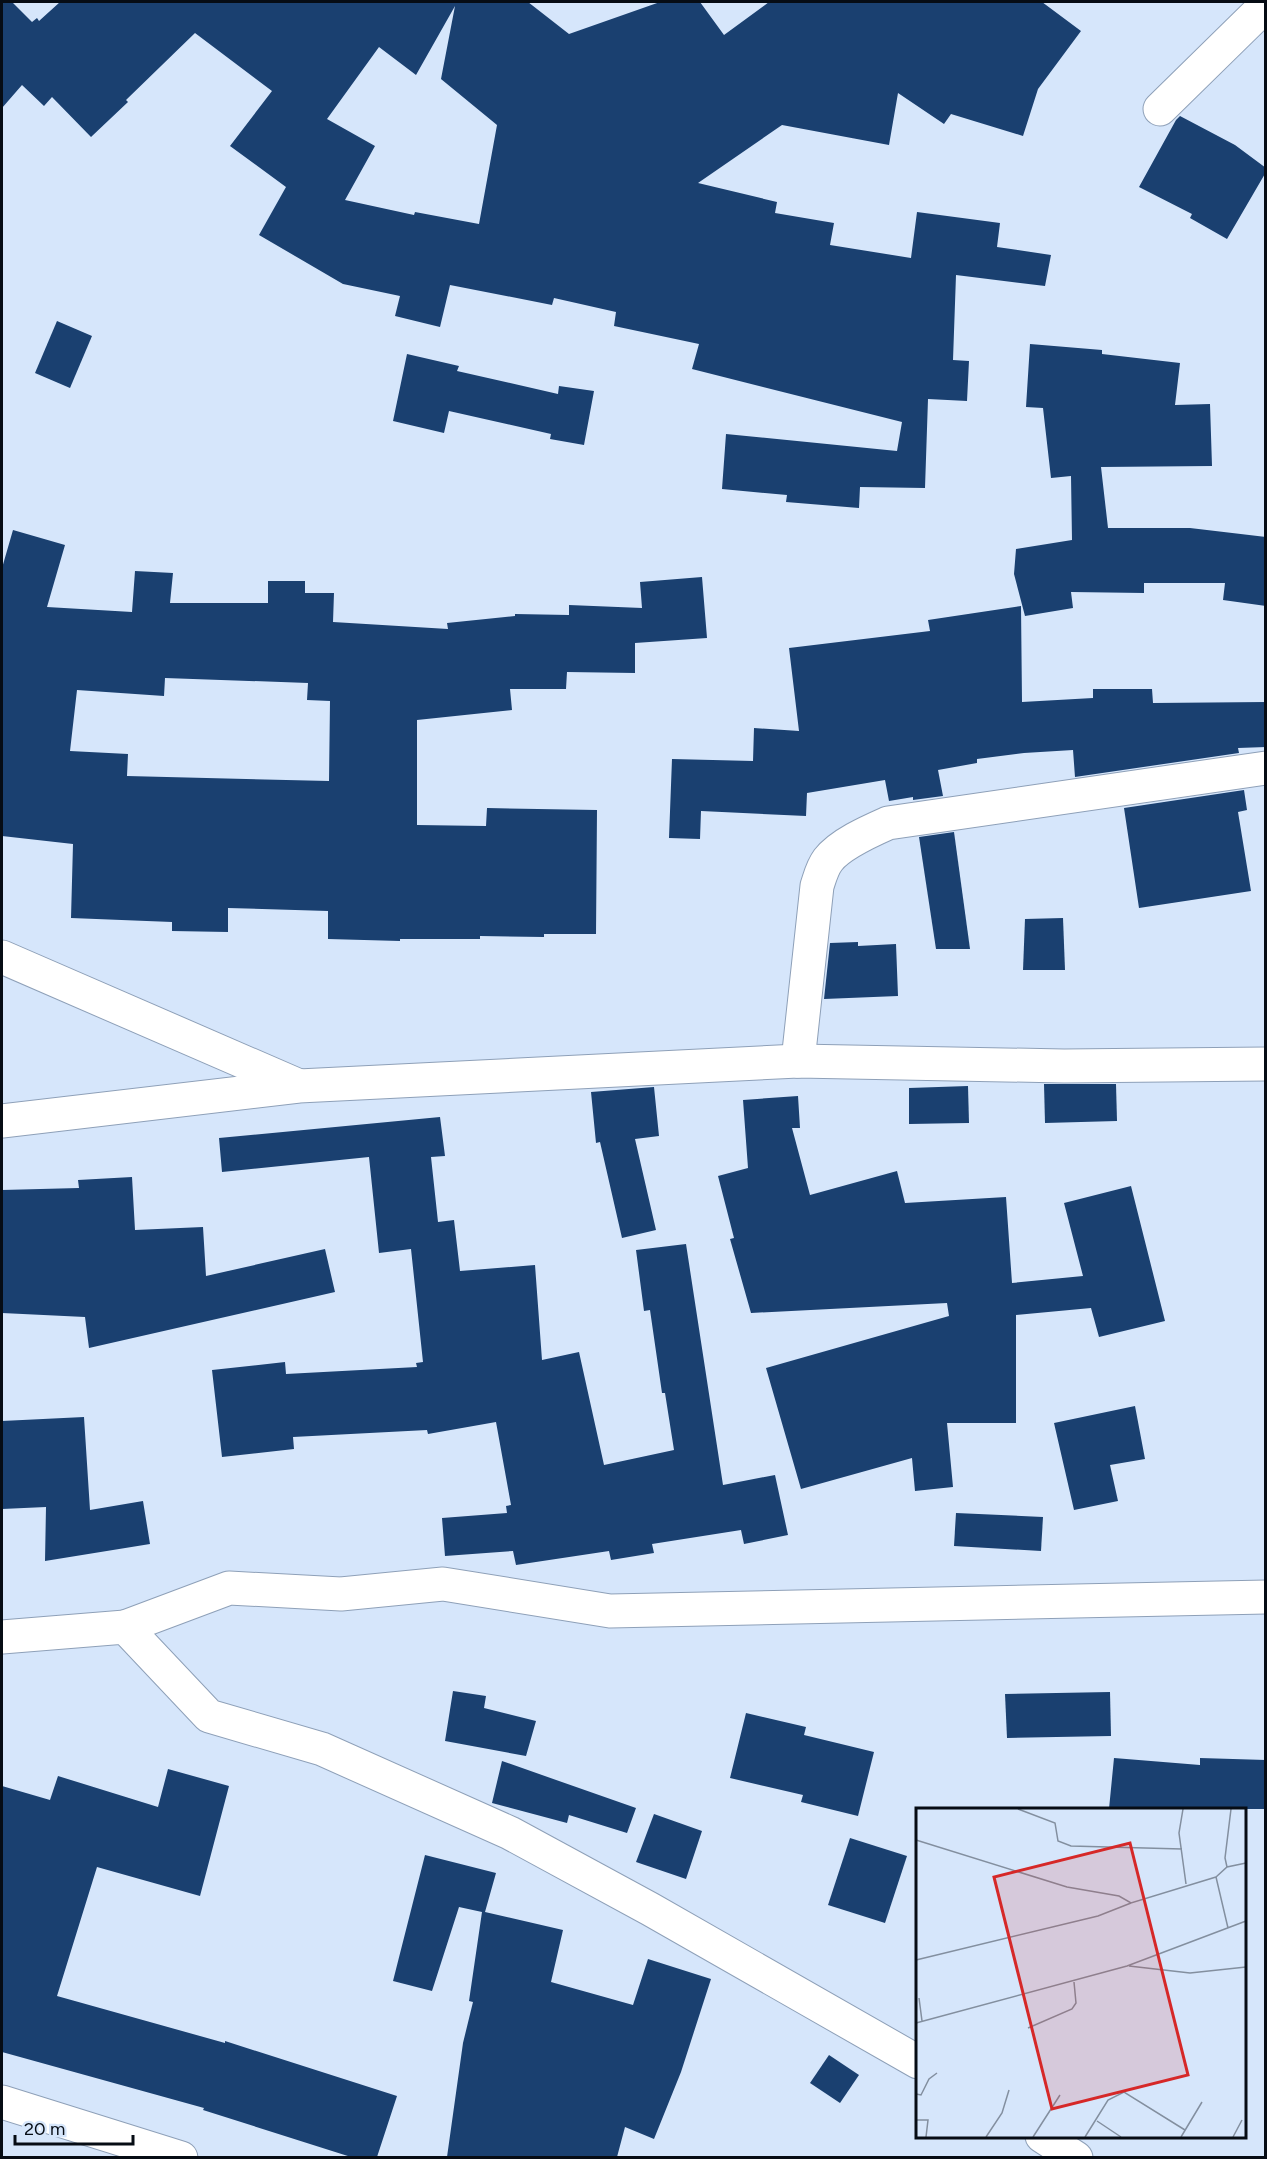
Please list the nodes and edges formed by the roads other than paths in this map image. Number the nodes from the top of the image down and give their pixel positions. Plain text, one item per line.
1 (1266, 5) edge
2 (1160, 109) dead end
3 (1266, 768) edge
4 (2, 957) edge
5 (798, 1061) junction
6 (1266, 1064) edge
7 (299, 1086) junction
8 (2, 1121) edge
9 (1266, 1597) edge
10 (125, 1626) junction
11 (2, 1638) edge
12 (916, 2061) edge
13 (2, 2102) edge
14 (1045, 2138) edge
15 (181, 2157) edge
16 (1076, 2157) edge

1 - 2 street
3 - 5 street
4 - 7 street
5 - 6 street
5 - 7 street
7 - 8 street
9 - 10 street
10 - 11 street
10 - 12 street
13 - 15 street
14 - 16 street

